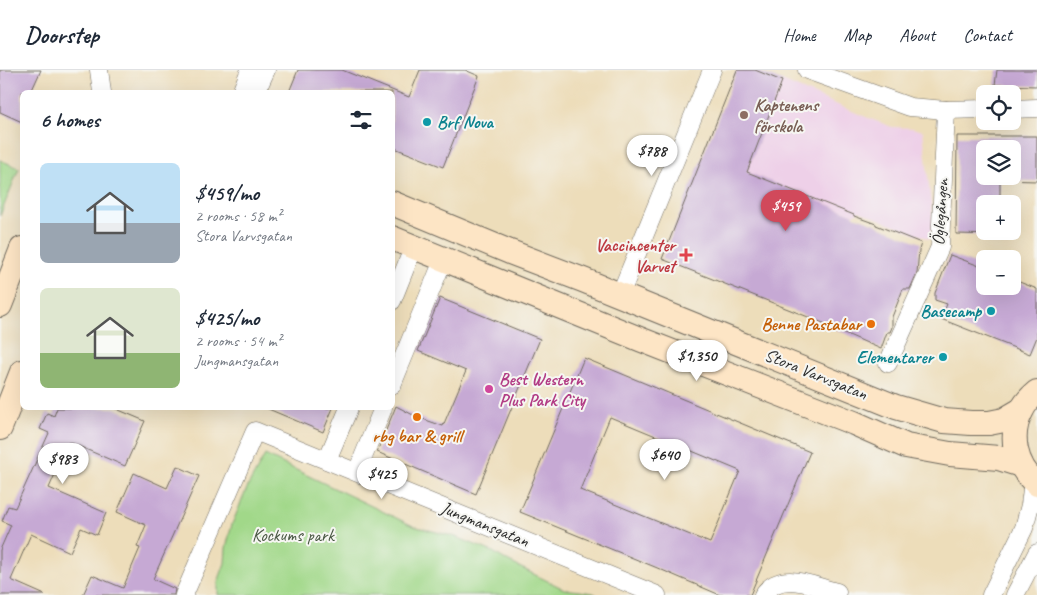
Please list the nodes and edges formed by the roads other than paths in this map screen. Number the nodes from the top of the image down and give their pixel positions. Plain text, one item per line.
1 (100, 70) edge
2 (250, 70) edge
3 (266, 70) edge
4 (712, 70) edge
5 (807, 70) edge
6 (102, 90) edge
7 (242, 90) edge
8 (257, 90) edge
9 (1037, 108) edge
10 (976, 109) edge
11 (1021, 109) edge
12 (946, 110) junction
13 (395, 204) edge
14 (395, 239) edge
15 (414, 246) junction
16 (20, 255) edge
17 (444, 258) junction
18 (395, 294) edge
19 (620, 295) junction
20 (0, 305) edge
21 (888, 363) dead end
22 (20, 377) edge
23 (395, 378) edge
24 (1037, 392) edge
25 (348, 410) edge
26 (382, 410) edge
27 (1021, 410) junction
28 (0, 428) edge
29 (327, 460) junction
30 (357, 472) junction
31 (1030, 477) edge
32 (1037, 553) edge
33 (837, 592) dead end
34 (184, 595) edge
35 (657, 595) edge
36 (763, 595) edge
37 (990, 595) edge
38 (1015, 595) edge

1 - 6 street
2 - 7 street
3 - 8 street
4 - 19 street
5 - 12 street
9 - 11 street
10 - 12 street
12 - 21 street, Öglegången
13 - 19 street, Stora Varvsgatan
14 - 15 street, Stora Varvsgatan
15 - 17 street, Stora Varvsgatan
15 - 18 street
16 - 20 street
17 - 23 street
17 - 31 street, Stora Varvsgatan
19 - 27 street, Stora Varvsgatan
22 - 28 street
24 - 27 street, Stora Varvsgatan
25 - 29 street
26 - 30 street
27 - 31 street, Stora Varvsgatan
29 - 30 street, Jungmansgatan
29 - 34 street, Jungmansgatan
30 - 35 street, Jungmansgatan
31 - 37 street
32 - 38 street
33 - 36 street

